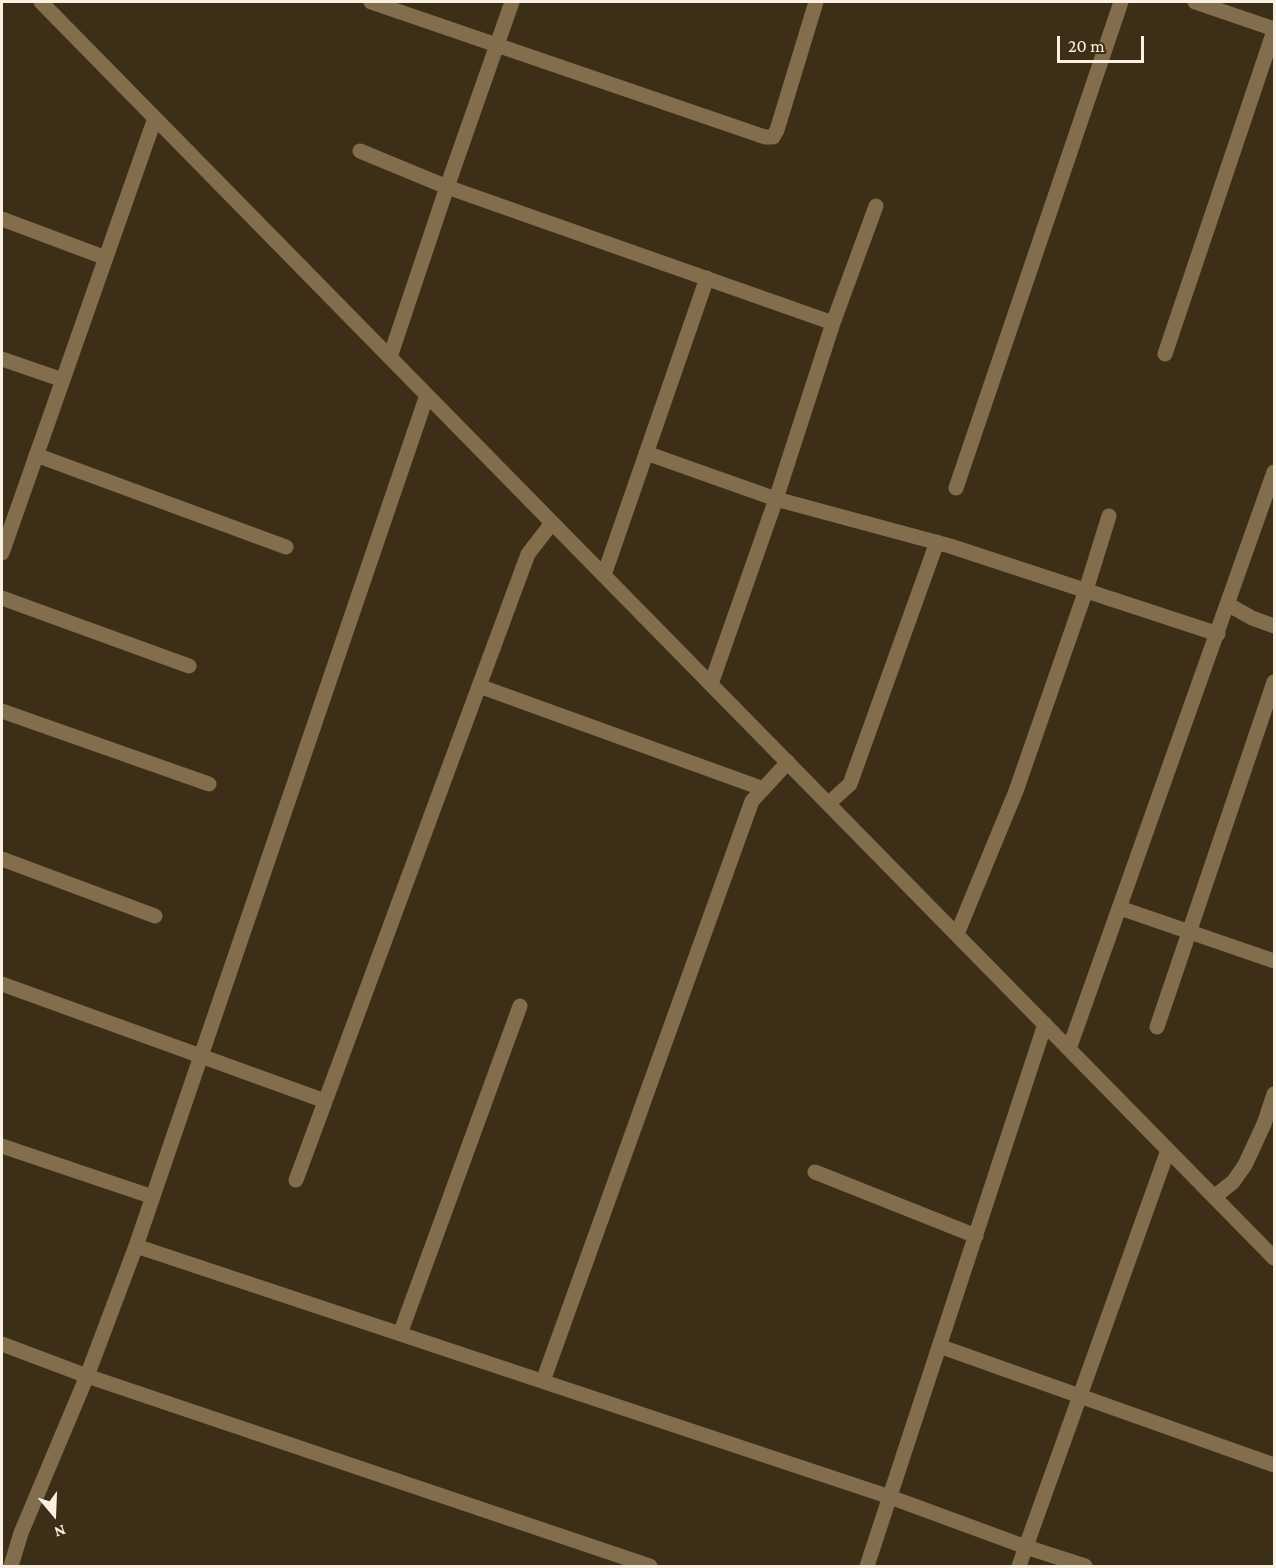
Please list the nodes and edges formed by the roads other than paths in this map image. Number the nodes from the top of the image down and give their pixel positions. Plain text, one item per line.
1 (41, 2) edge
2 (371, 2) edge
3 (512, 2) edge
4 (816, 2) edge
5 (1121, 2) edge
6 (1195, 2) edge
7 (1275, 30) edge
8 (498, 44) junction
9 (155, 118) junction
10 (360, 151) dead end
11 (447, 187) junction
12 (876, 206) dead end
13 (2, 219) edge
14 (106, 258) junction
15 (707, 278) junction
16 (833, 323) junction
17 (1165, 354) dead end
18 (390, 357) junction
19 (2, 360) edge
20 (63, 380) junction
21 (427, 395) junction
22 (646, 453) junction
23 (36, 455) junction
24 (1275, 472) edge
25 (956, 488) dead end
26 (776, 499) junction
27 (1109, 516) dead end
28 (6, 523) edge
29 (552, 523) junction
30 (937, 543) junction
31 (286, 547) dead end
32 (2, 553) edge
33 (604, 575) junction
34 (1086, 591) junction
35 (2, 598) edge
36 (1229, 605) junction
37 (1275, 626) edge
38 (1218, 634) junction
39 (189, 666) dead end
40 (1275, 682) edge
41 (711, 684) junction
42 (478, 686) junction
43 (2, 711) edge
44 (788, 762) junction
45 (209, 784) dead end
46 (761, 788) junction
47 (828, 804) junction
48 (2, 859) edge
49 (1120, 908) junction
50 (155, 916) dead end
51 (1188, 932) junction
52 (957, 934) junction
53 (1275, 962) edge
54 (2, 984) edge
55 (520, 1006) dead end
56 (1045, 1024) junction
57 (1158, 1027) dead end
58 (1070, 1049) junction
59 (201, 1055) junction
60 (1275, 1094) edge
61 (325, 1101) junction
62 (2, 1146) edge
63 (1168, 1150) junction
64 (815, 1172) dead end
65 (296, 1180) dead end
66 (153, 1197) junction
67 (1214, 1197) junction
68 (976, 1236) junction
69 (136, 1246) junction
70 (1275, 1258) edge
71 (400, 1334) junction
72 (2, 1344) edge
73 (939, 1346) junction
74 (87, 1376) junction
75 (543, 1381) junction
76 (1080, 1396) junction
77 (1275, 1465) edge
78 (890, 1497) junction
79 (1026, 1547) junction
80 (11, 1566) edge
81 (650, 1566) edge
82 (867, 1566) edge
83 (1019, 1566) edge
84 (1085, 1566) edge

1 - 9 street
2 - 8 street
3 - 8 street
4 - 8 street
5 - 25 street
6 - 7 street
7 - 17 street
8 - 11 street
9 - 14 street
9 - 18 street
10 - 11 street
11 - 15 street
11 - 18 street
12 - 16 street
13 - 14 street
14 - 20 street
15 - 16 street
15 - 22 street
16 - 26 street
18 - 21 street
19 - 20 street
20 - 23 street
21 - 29 street
21 - 59 street
22 - 26 street
22 - 33 street
23 - 28 street
23 - 31 street
24 - 36 street
26 - 30 street
26 - 41 street
27 - 34 street
28 - 32 street
29 - 33 street
29 - 42 street
30 - 34 street
30 - 47 street
33 - 41 street
34 - 38 street
34 - 52 street
35 - 39 street
36 - 37 street
36 - 38 street
38 - 49 street
40 - 51 street
41 - 44 street
42 - 46 street
42 - 61 street
43 - 45 street
44 - 46 street
44 - 47 street
46 - 75 street
47 - 52 street
48 - 50 street
49 - 51 street
49 - 58 street
51 - 53 street
51 - 57 street
52 - 56 street
54 - 59 street
55 - 71 street
56 - 58 street
56 - 68 street
58 - 63 street
59 - 61 street
59 - 66 street
60 - 67 street
61 - 65 street
62 - 66 street
63 - 67 street
63 - 76 street
64 - 68 street
66 - 69 street
67 - 70 street
68 - 73 street
69 - 71 street
69 - 74 street
71 - 75 street
72 - 74 street
73 - 76 street
73 - 78 street
74 - 80 street
74 - 81 street
75 - 78 street
76 - 77 street
76 - 79 street
78 - 79 street
78 - 82 street
79 - 83 street
79 - 84 street

